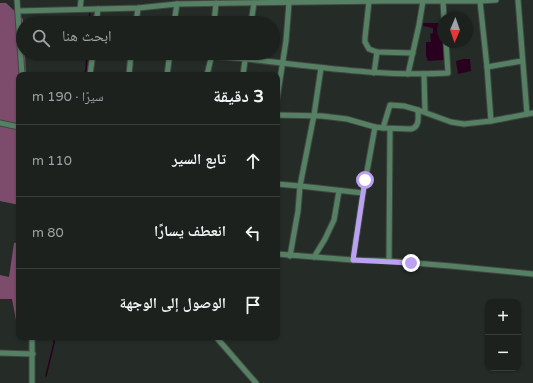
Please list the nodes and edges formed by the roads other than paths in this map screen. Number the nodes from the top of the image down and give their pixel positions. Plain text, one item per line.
1 (81, 0) edge
2 (496, 0) edge
3 (518, 0) edge
4 (17, 1) edge
5 (369, 1) junction
6 (423, 1) junction
7 (443, 1) junction
8 (480, 1) junction
9 (254, 2) junction
10 (289, 2) junction
11 (216, 3) junction
12 (177, 4) junction
13 (138, 8) junction
14 (80, 9) junction
15 (98, 9) junction
16 (18, 11) junction
17 (444, 12) edge
18 (18, 16) edge
19 (97, 16) edge
20 (137, 16) edge
21 (175, 16) edge
22 (215, 16) edge
23 (252, 16) edge
24 (446, 48) edge
25 (377, 52) junction
26 (413, 53) junction
27 (21, 60) edge
28 (92, 60) edge
29 (130, 60) edge
30 (169, 60) edge
31 (210, 60) edge
32 (245, 60) edge
33 (254, 60) edge
34 (522, 61) junction
35 (283, 63) junction
36 (487, 67) junction
37 (321, 68) junction
38 (22, 72) edge
39 (90, 72) edge
40 (129, 72) edge
41 (167, 72) edge
42 (208, 72) edge
43 (243, 72) edge
44 (374, 73) junction
45 (408, 74) junction
46 (424, 74) junction
47 (280, 81) edge
48 (418, 110) junction
49 (425, 112) junction
50 (533, 113) edge
51 (527, 114) junction
52 (280, 115) edge
53 (314, 115) junction
54 (491, 120) junction
55 (0, 123) edge
56 (16, 126) edge
57 (375, 127) junction
58 (382, 128) junction
59 (390, 129) junction
60 (280, 184) edge
61 (300, 186) junction
62 (339, 191) junction
63 (363, 193) junction
64 (280, 254) edge
65 (290, 256) junction
66 (314, 258) junction
67 (353, 260) junction
68 (389, 261) junction
69 (533, 274) edge
70 (32, 340) edge
71 (219, 340) edge
72 (0, 353) edge
73 (32, 354) junction
74 (32, 383) edge
75 (256, 383) edge

1 - 14 street
2 - 8 street
3 - 34 street
4 - 16 street
5 - 6 street
5 - 10 street
5 - 25 street
6 - 7 street
6 - 26 street
7 - 8 street
7 - 17 street
8 - 36 street
9 - 10 street
9 - 11 street
9 - 23 street
10 - 35 street
11 - 12 street
11 - 22 street
12 - 13 street
12 - 21 street
13 - 15 street
13 - 20 street
14 - 15 street
14 - 16 street
15 - 19 street
16 - 18 street
24 - 46 street
25 - 26 street
25 - 44 street
26 - 45 street
27 - 38 street
28 - 39 street
29 - 40 street
30 - 41 street
31 - 42 street
32 - 43 street
33 - 35 street
34 - 36 street
34 - 51 street
35 - 37 street
35 - 47 street
36 - 54 street
37 - 44 street
37 - 53 street
44 - 45 street
45 - 46 street
46 - 49 street
48 - 49 street
48 - 58 street
48 - 59 street
49 - 54 street
50 - 51 street
51 - 54 street
52 - 53 street
53 - 57 street
53 - 61 street
55 - 56 street
57 - 58 street
57 - 63 street
58 - 59 street
59 - 68 street
60 - 61 street
61 - 62 street
61 - 65 street
62 - 63 street
62 - 66 street
63 - 67 street
64 - 65 street
65 - 66 street
66 - 67 street
67 - 68 street
68 - 69 street
70 - 73 street
71 - 75 street
72 - 73 street
73 - 74 street

